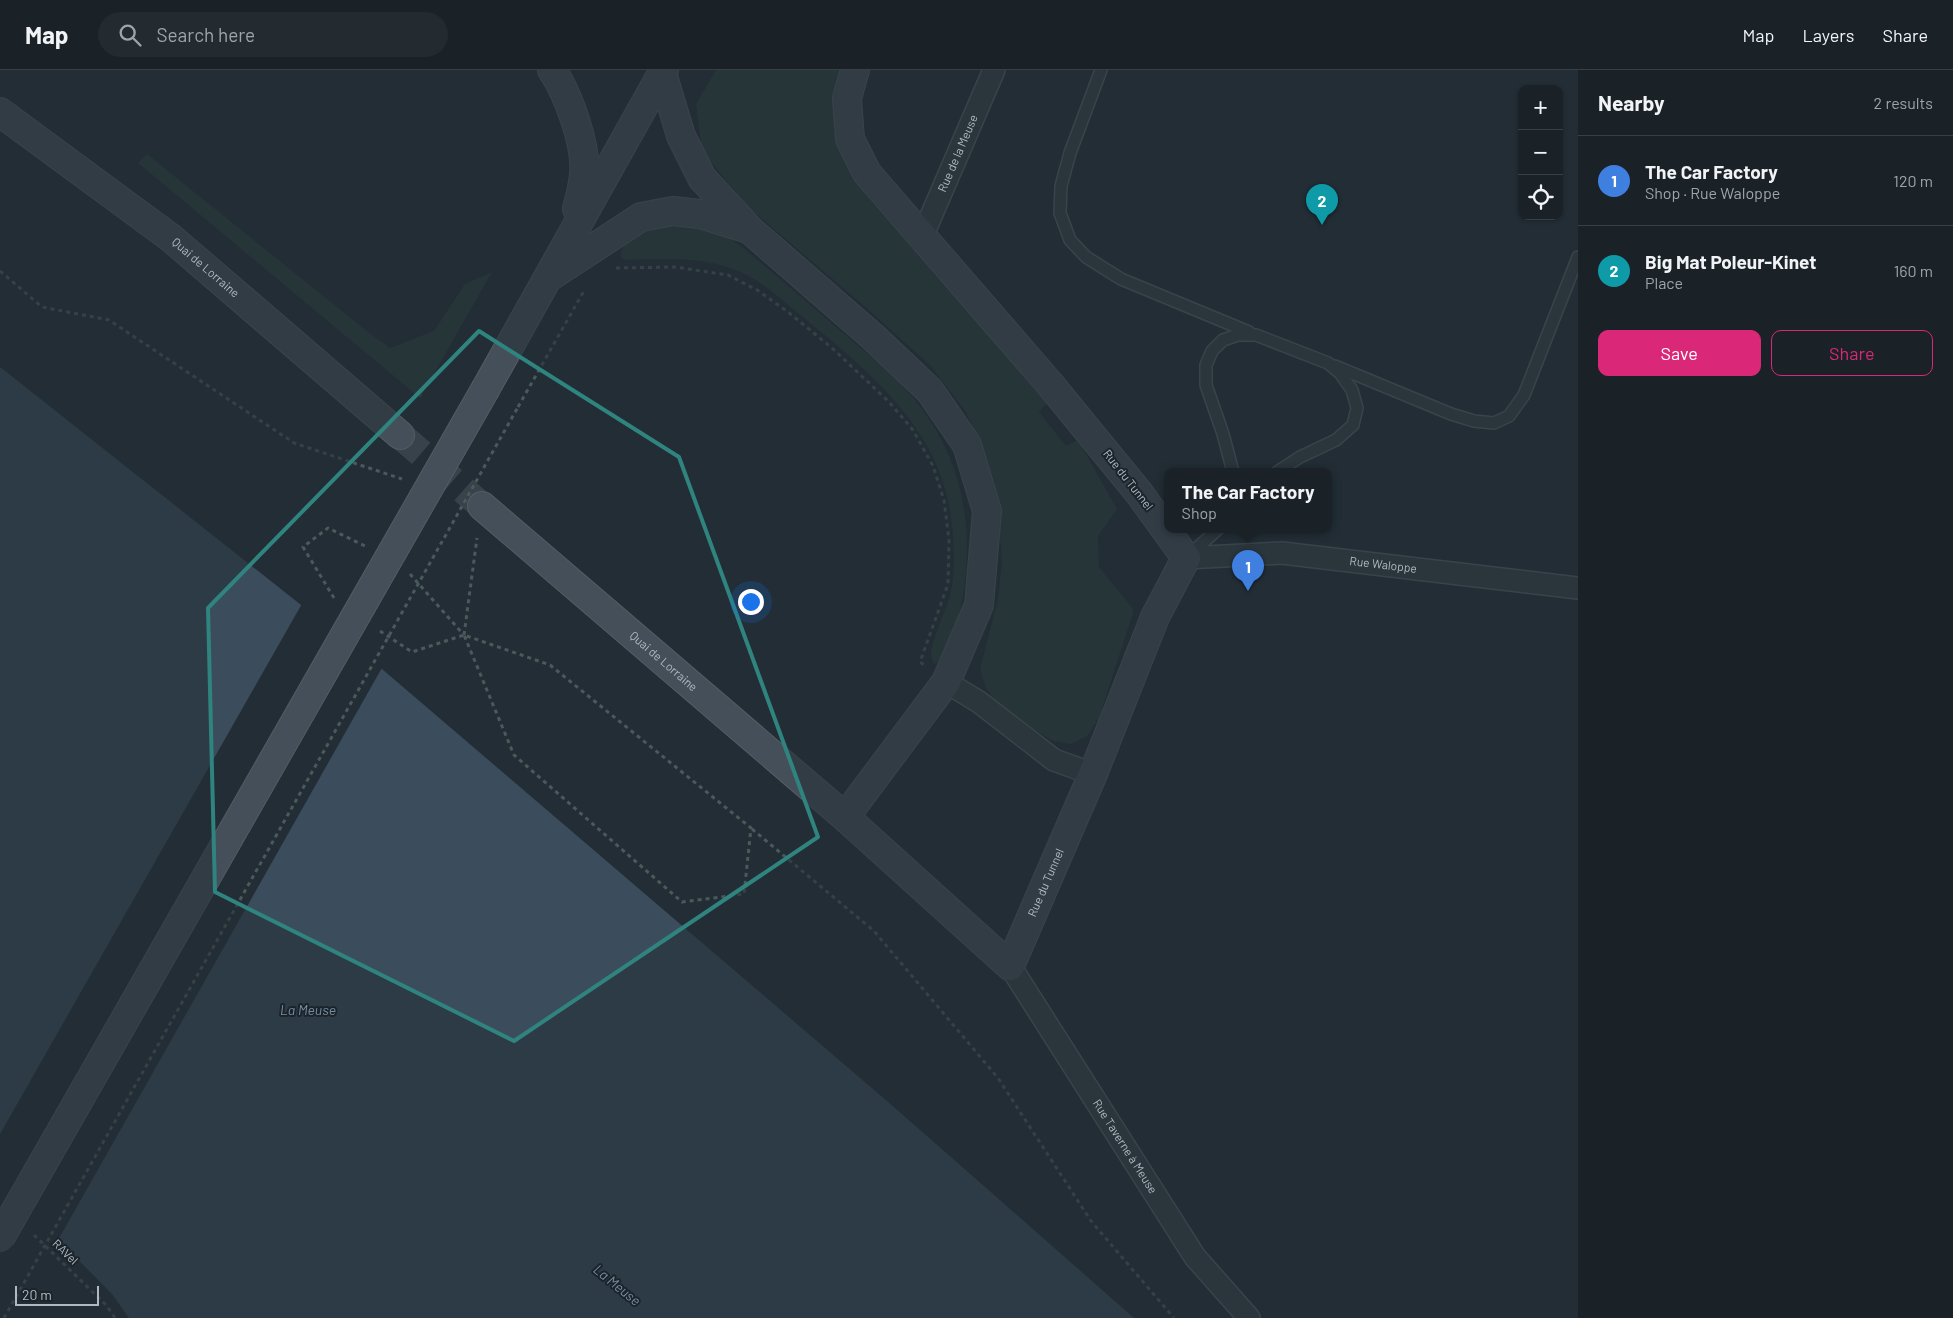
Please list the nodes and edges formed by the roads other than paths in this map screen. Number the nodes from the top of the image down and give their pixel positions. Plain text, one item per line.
1 (552, 70) edge
2 (855, 70) edge
3 (994, 70) edge
4 (1101, 70) edge
5 (663, 71) edge
6 (0, 112) edge
7 (749, 229) junction
8 (573, 233) junction
9 (922, 237) junction
10 (1578, 257) edge
11 (548, 278) junction
12 (1256, 335) junction
13 (1328, 363) junction
14 (400, 435) tunnel mouth
15 (1232, 468) edge
16 (1282, 468) edge
17 (472, 502) tunnel mouth
18 (1164, 528) edge
19 (1168, 533) edge
20 (1214, 533) edge
21 (1186, 558) junction
22 (1578, 588) edge
23 (946, 682) junction
24 (1093, 774) junction
25 (846, 817) junction
26 (1010, 966) junction
27 (0, 1238) edge
28 (1249, 1318) edge

1 - 8 main road
2 - 9 main road, Rue du Tunnel
3 - 9 street, Rue de la Meuse
4 - 12 lane
5 - 7 main road
5 - 8 main road
6 - 14 main road, Quai de Lorraine
7 - 11 main road
7 - 23 main road
8 - 11 main road
9 - 18 main road, Rue du Tunnel
10 - 13 lane
11 - 27 main road, bridge
12 - 13 lane
12 - 15 lane
13 - 16 lane
17 - 25 main road, Quai de Lorraine
19 - 21 main road, Rue du Tunnel
20 - 21 lane
21 - 22 street, Rue Waloppe
21 - 24 main road, Rue du Tunnel
23 - 24 street
23 - 25 main road
24 - 26 main road, Rue du Tunnel
25 - 26 main road, Quai de Lorraine
26 - 28 street, Rue Taverne à Meuse

